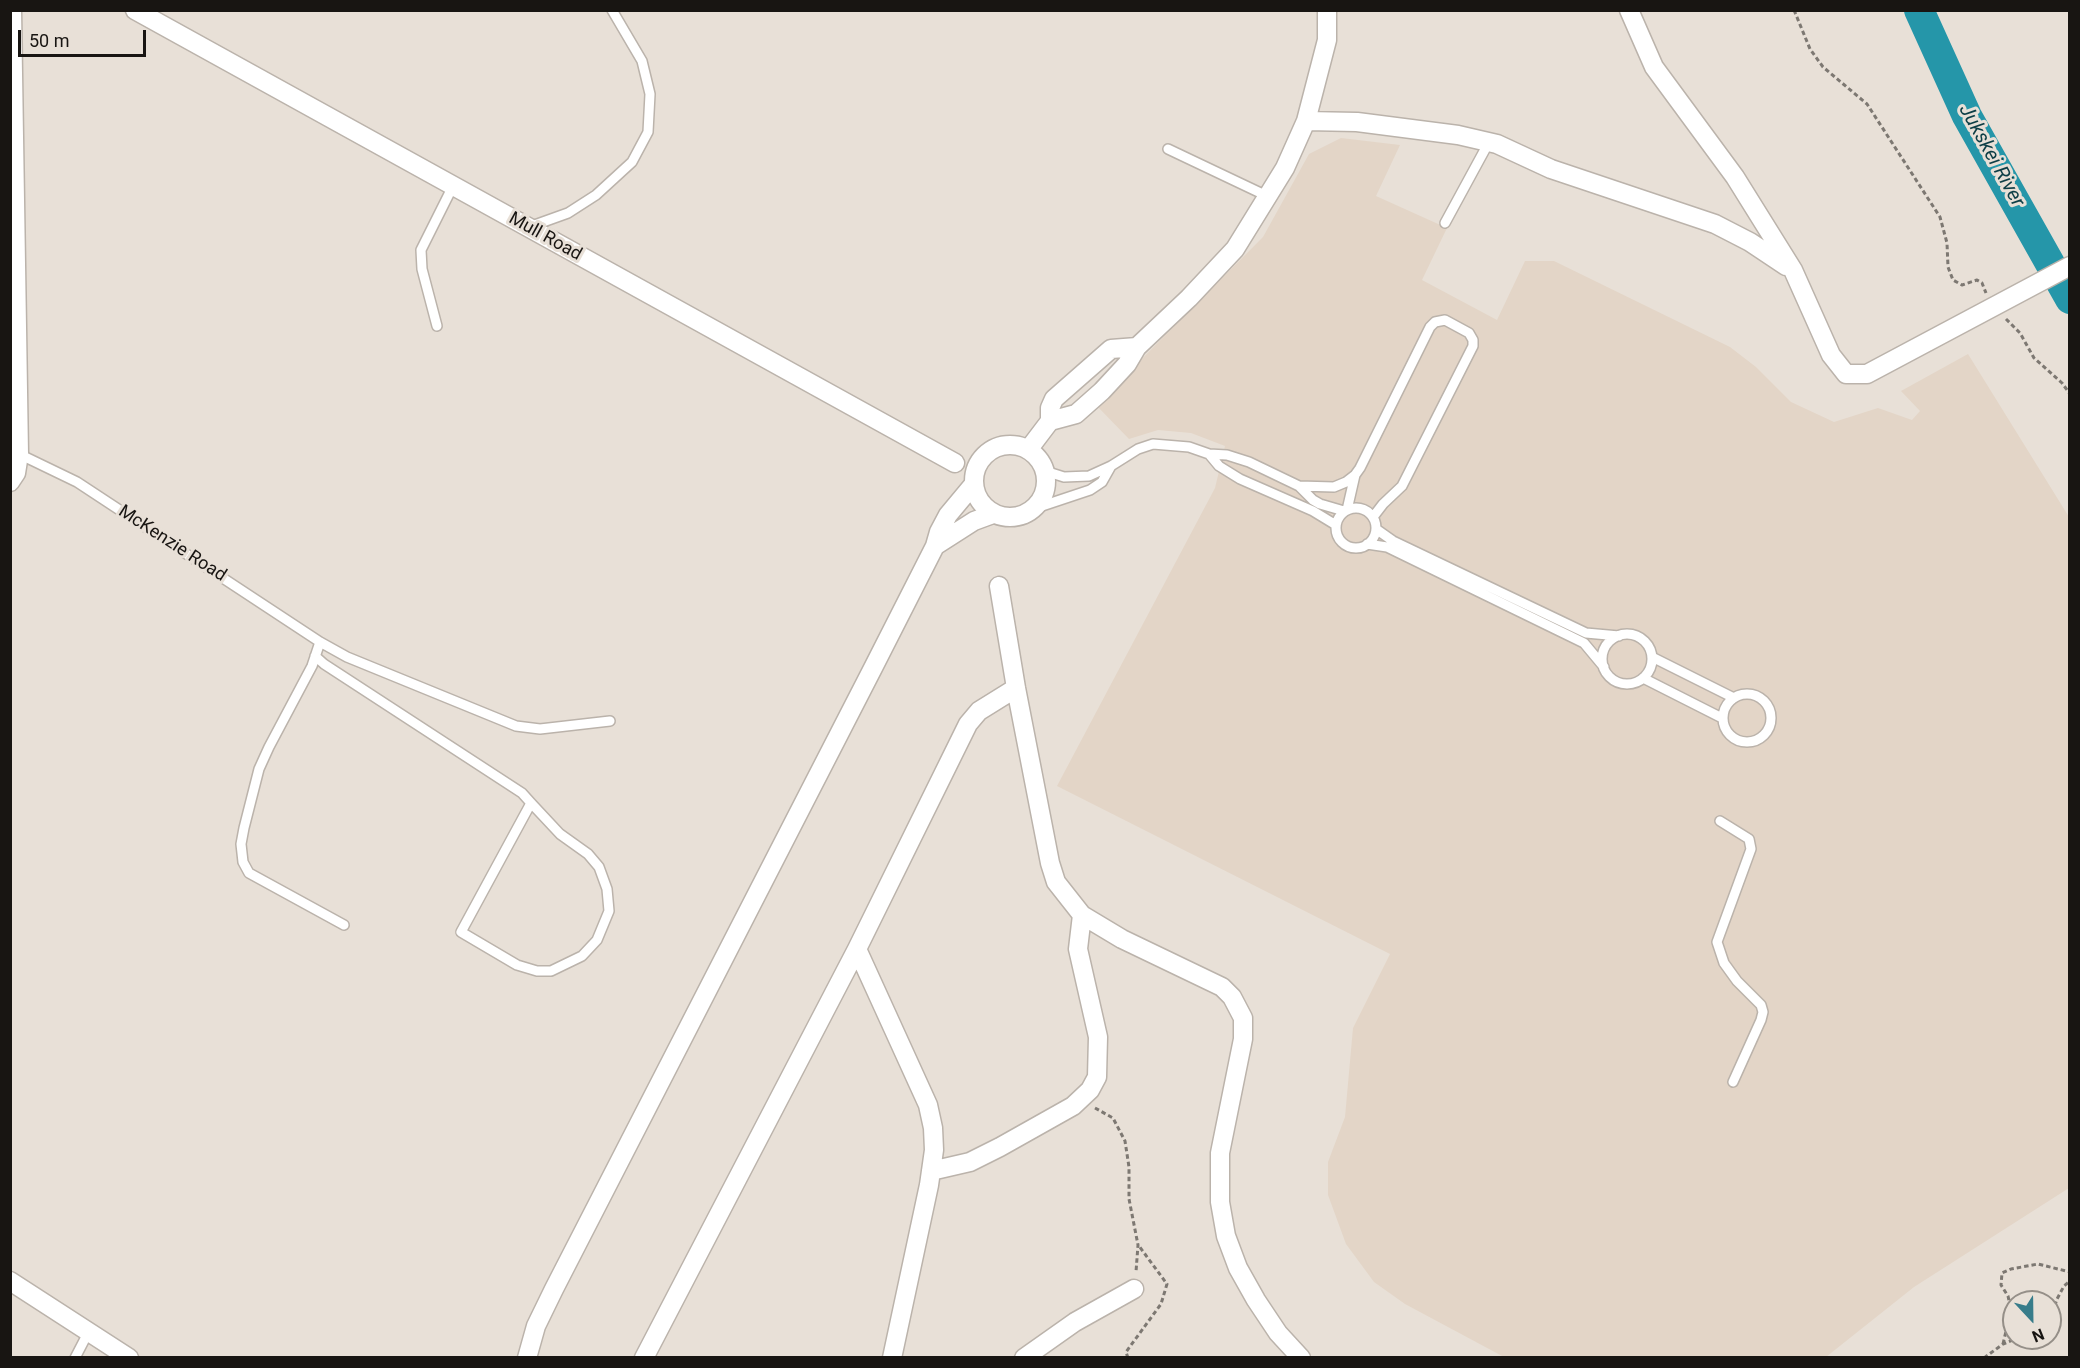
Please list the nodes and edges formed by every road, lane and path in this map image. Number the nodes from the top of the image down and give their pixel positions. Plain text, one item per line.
1 (12, 10) edge
2 (135, 10) edge
3 (612, 10) edge
4 (1327, 10) edge
5 (1629, 10) edge
6 (1794, 10) edge
7 (1306, 121) junction
8 (1489, 142) junction
9 (1168, 149) dead end
10 (453, 186) junction
11 (1267, 196) junction
12 (1445, 223) dead end
13 (528, 227) junction
14 (2070, 266) edge
15 (1793, 270) junction
16 (1992, 306) junction
17 (437, 326) dead end
18 (1137, 347) junction
19 (2070, 394) edge
20 (1050, 422) junction
21 (1028, 450) junction
22 (19, 454) junction
23 (1209, 454) junction
24 (956, 463) dead end
25 (1111, 466) junction
26 (1045, 471) junction
27 (1355, 475) junction
28 (10, 482) edge
29 (973, 485) junction
30 (1299, 486) junction
31 (1033, 509) junction
32 (1345, 511) junction
33 (993, 513) junction
34 (1373, 517) junction
35 (1336, 525) junction
36 (1376, 529) junction
37 (1367, 544) junction
38 (934, 546) junction
39 (999, 586) dead end
40 (1619, 636) junction
41 (320, 642) junction
42 (315, 656) junction
43 (1652, 657) junction
44 (1604, 667) junction
45 (1642, 678) junction
46 (1016, 688) junction
47 (1734, 698) junction
48 (1722, 718) junction
49 (610, 721) dead end
50 (531, 803) junction
51 (1720, 821) dead end
52 (1082, 915) junction
53 (344, 925) dead end
54 (857, 949) junction
55 (1733, 1082) dead end
56 (1080, 1100) junction
57 (931, 1171) junction
58 (1138, 1245) junction
59 (2070, 1272) edge
60 (10, 1281) edge
61 (1134, 1289) joint
62 (2004, 1290) edge
63 (89, 1331) junction
64 (2002, 1345) edge
65 (75, 1358) edge
66 (129, 1358) edge
67 (526, 1358) edge
68 (644, 1358) edge
69 (892, 1358) edge
70 (1024, 1358) edge
71 (1128, 1358) edge
72 (1301, 1358) edge
73 (1984, 1358) edge

1 - 22 street
2 - 10 street, Mull Road
3 - 13 lane
4 - 7 street
5 - 15 street
6 - 16 path
7 - 8 street
7 - 11 street
8 - 12 lane
8 - 15 street
9 - 11 lane
10 - 13 street, Mull Road
10 - 17 lane
11 - 18 street
13 - 24 street, Mull Road
14 - 16 street
15 - 16 street
16 - 19 path
18 - 20 street
18 - 20 street
20 - 21 street
21 - 26 street
21 - 29 street
22 - 28 street
22 - 41 lane, McKenzie Road
23 - 25 lane
23 - 30 lane
23 - 35 lane
25 - 26 lane
25 - 31 lane
26 - 31 street
27 - 30 lane
27 - 32 lane
27 - 34 lane
29 - 33 street
29 - 38 street
30 - 32 lane
31 - 33 street
32 - 34 lane
32 - 35 lane
33 - 38 street
34 - 36 lane
35 - 37 lane
36 - 37 lane
36 - 40 lane
37 - 44 lane
38 - 67 street
39 - 46 street
40 - 43 lane
40 - 44 lane
41 - 42 lane
41 - 49 lane, McKenzie Road
42 - 50 lane
42 - 53 lane
43 - 45 lane
43 - 47 lane
44 - 45 lane
45 - 48 lane
46 - 52 street
46 - 54 street
47 - 48 lane
47 - 48 lane
50 - 50 lane
51 - 55 lane
52 - 56 street
52 - 72 street
54 - 57 street
54 - 68 street
56 - 57 street
56 - 58 path
57 - 69 street
58 - 61 path
58 - 71 path
59 - 62 path
60 - 63 street
61 - 70 street
63 - 65 lane
63 - 66 street
64 - 73 path

